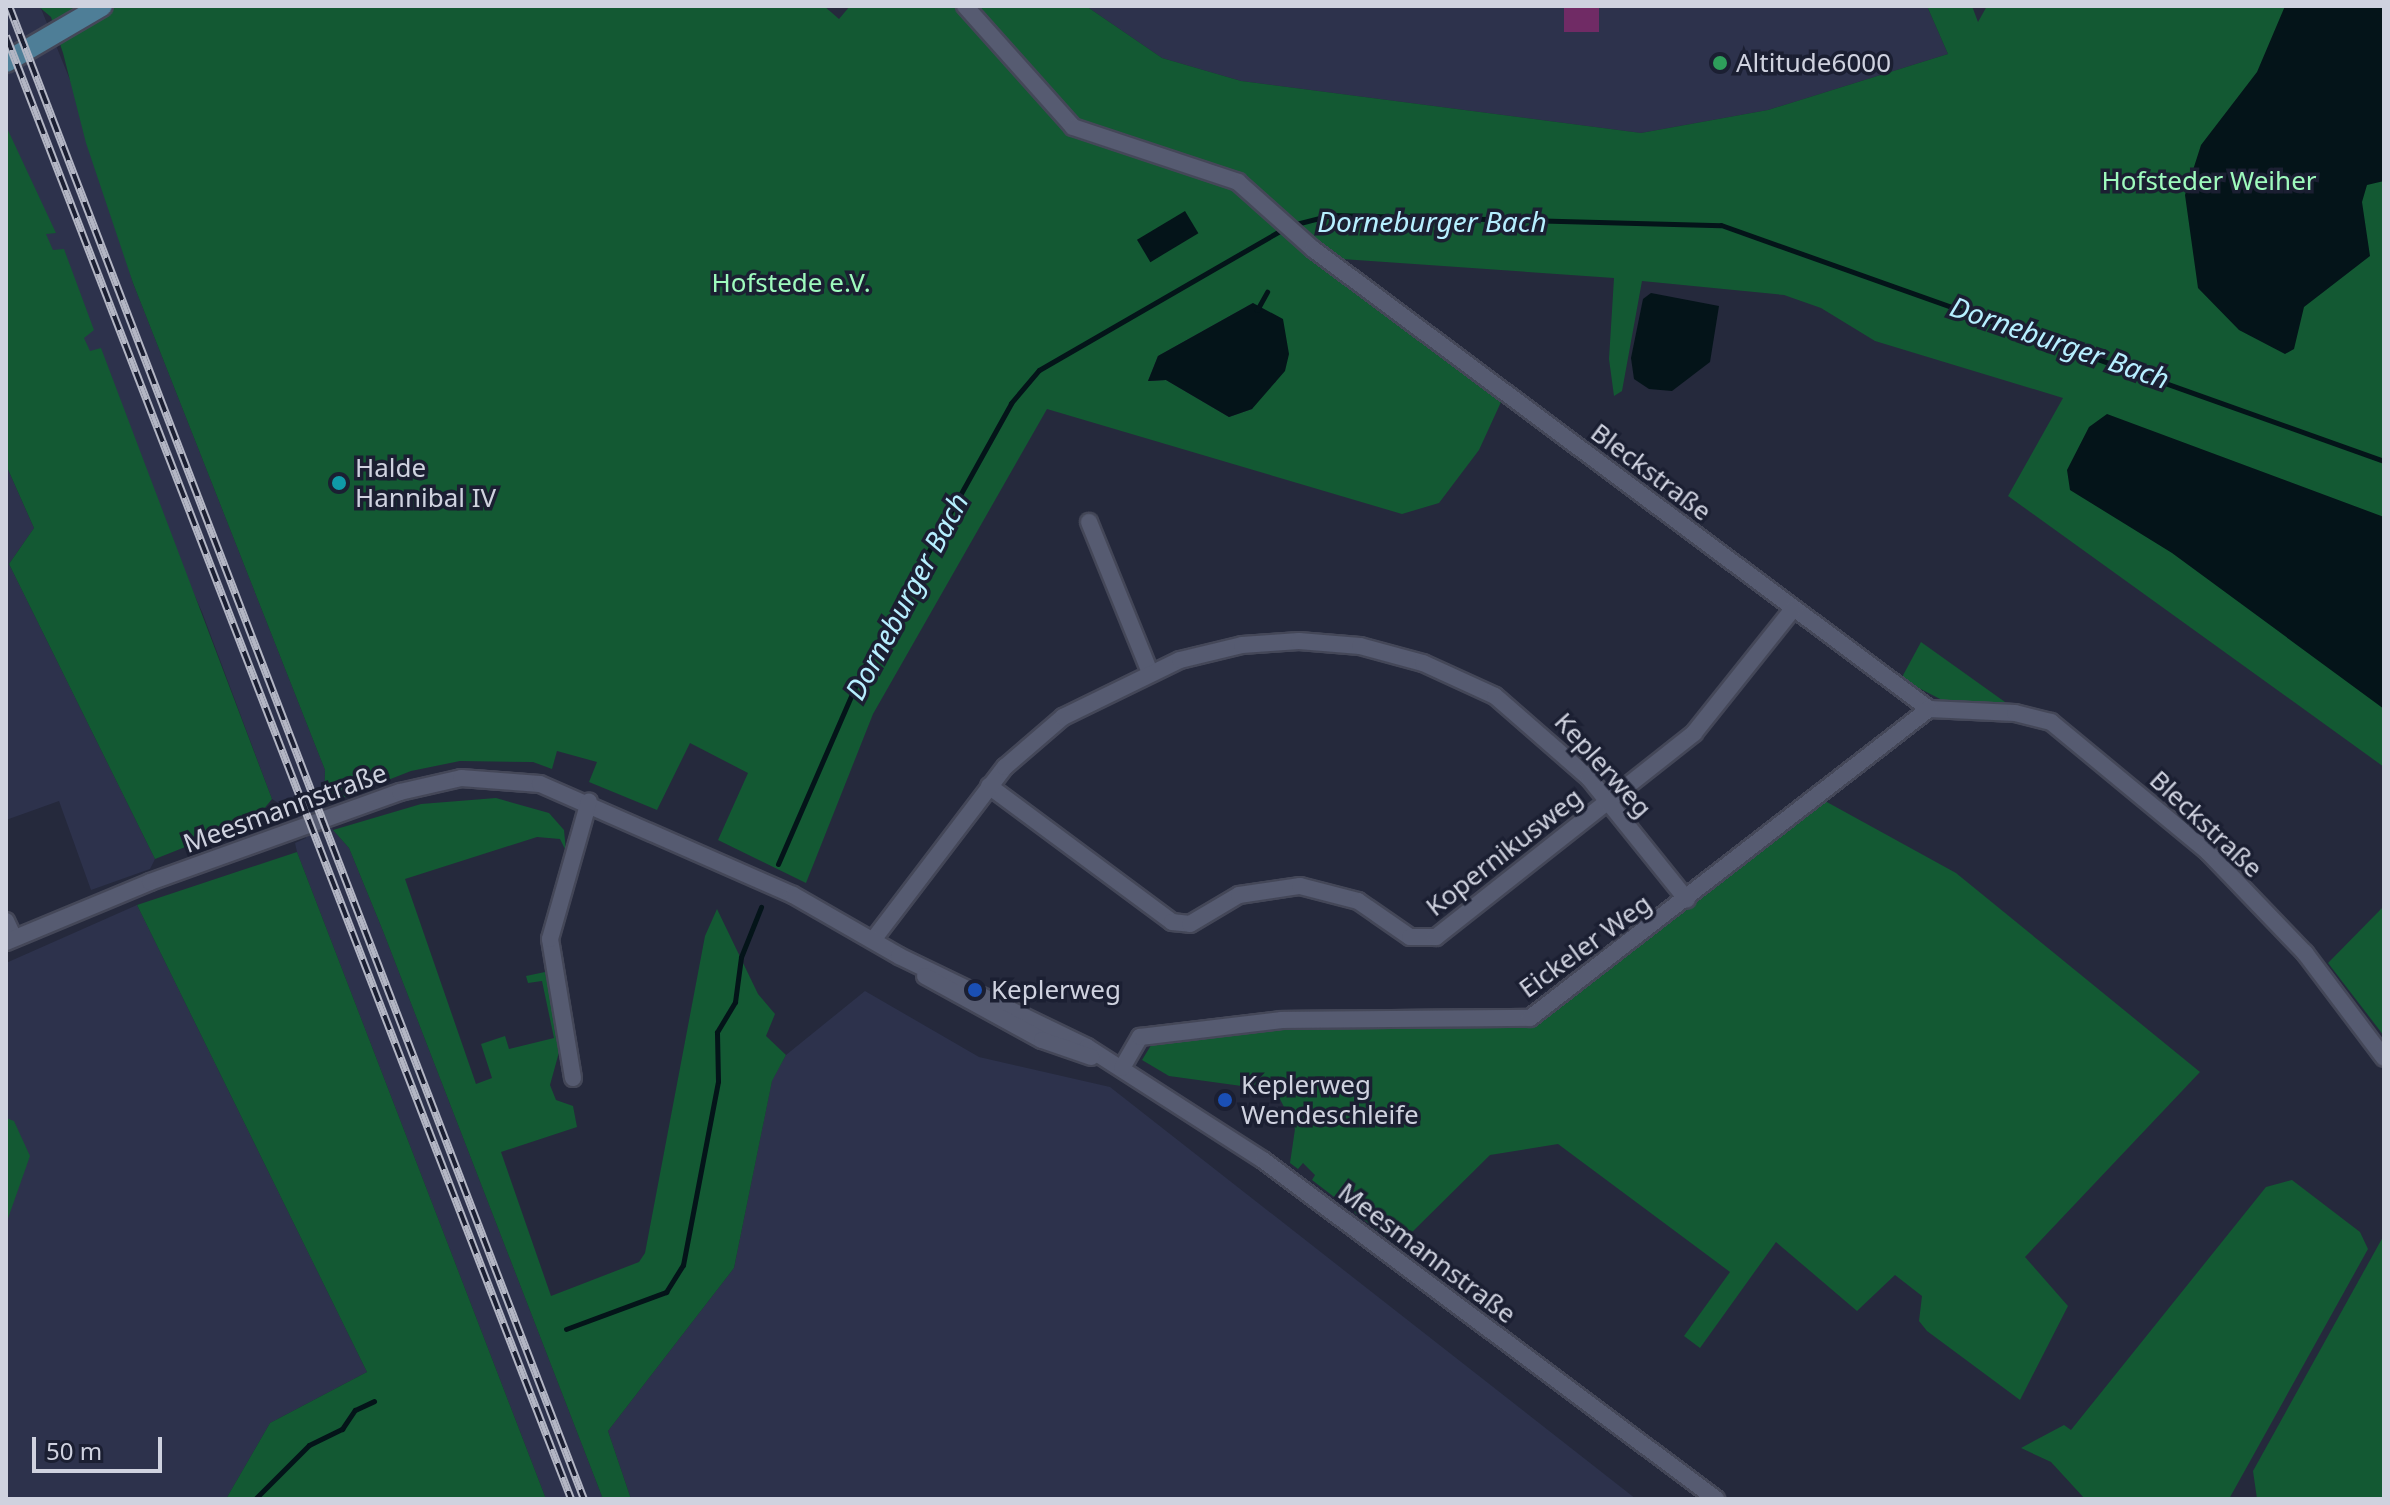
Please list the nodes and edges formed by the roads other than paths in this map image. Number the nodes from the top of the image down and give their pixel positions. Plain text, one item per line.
1 (102, 6) edge
2 (965, 6) edge
3 (6, 62) edge
4 (1089, 522) dead end
5 (1793, 609) junction
6 (1149, 670) junction
7 (1929, 709) junction
8 (989, 786) junction
9 (589, 801) junction
10 (1607, 801) junction
11 (1687, 900) junction
12 (6, 921) edge
13 (10, 940) edge
14 (873, 940) junction
15 (2384, 1058) edge
16 (1122, 1068) junction
17 (573, 1078) dead end
18 (1716, 1499) edge

1 - 3 street
2 - 5 street, Bleckstraße
4 - 6 street
5 - 7 street, Bleckstraße
5 - 10 street, Kopernikusweg
6 - 8 street, Keplerweg
6 - 10 street, Keplerweg
7 - 11 street, Eickeler Weg
7 - 15 street, Bleckstraße
8 - 10 street, Kopernikusweg
8 - 14 street, Keplerweg
9 - 13 street, Meesmannstraße
9 - 14 street, Meesmannstraße
9 - 17 street
10 - 11 street, Keplerweg
11 - 16 street, Eickeler Weg
12 - 13 street
14 - 16 street, Meesmannstraße
16 - 18 street, Meesmannstraße

